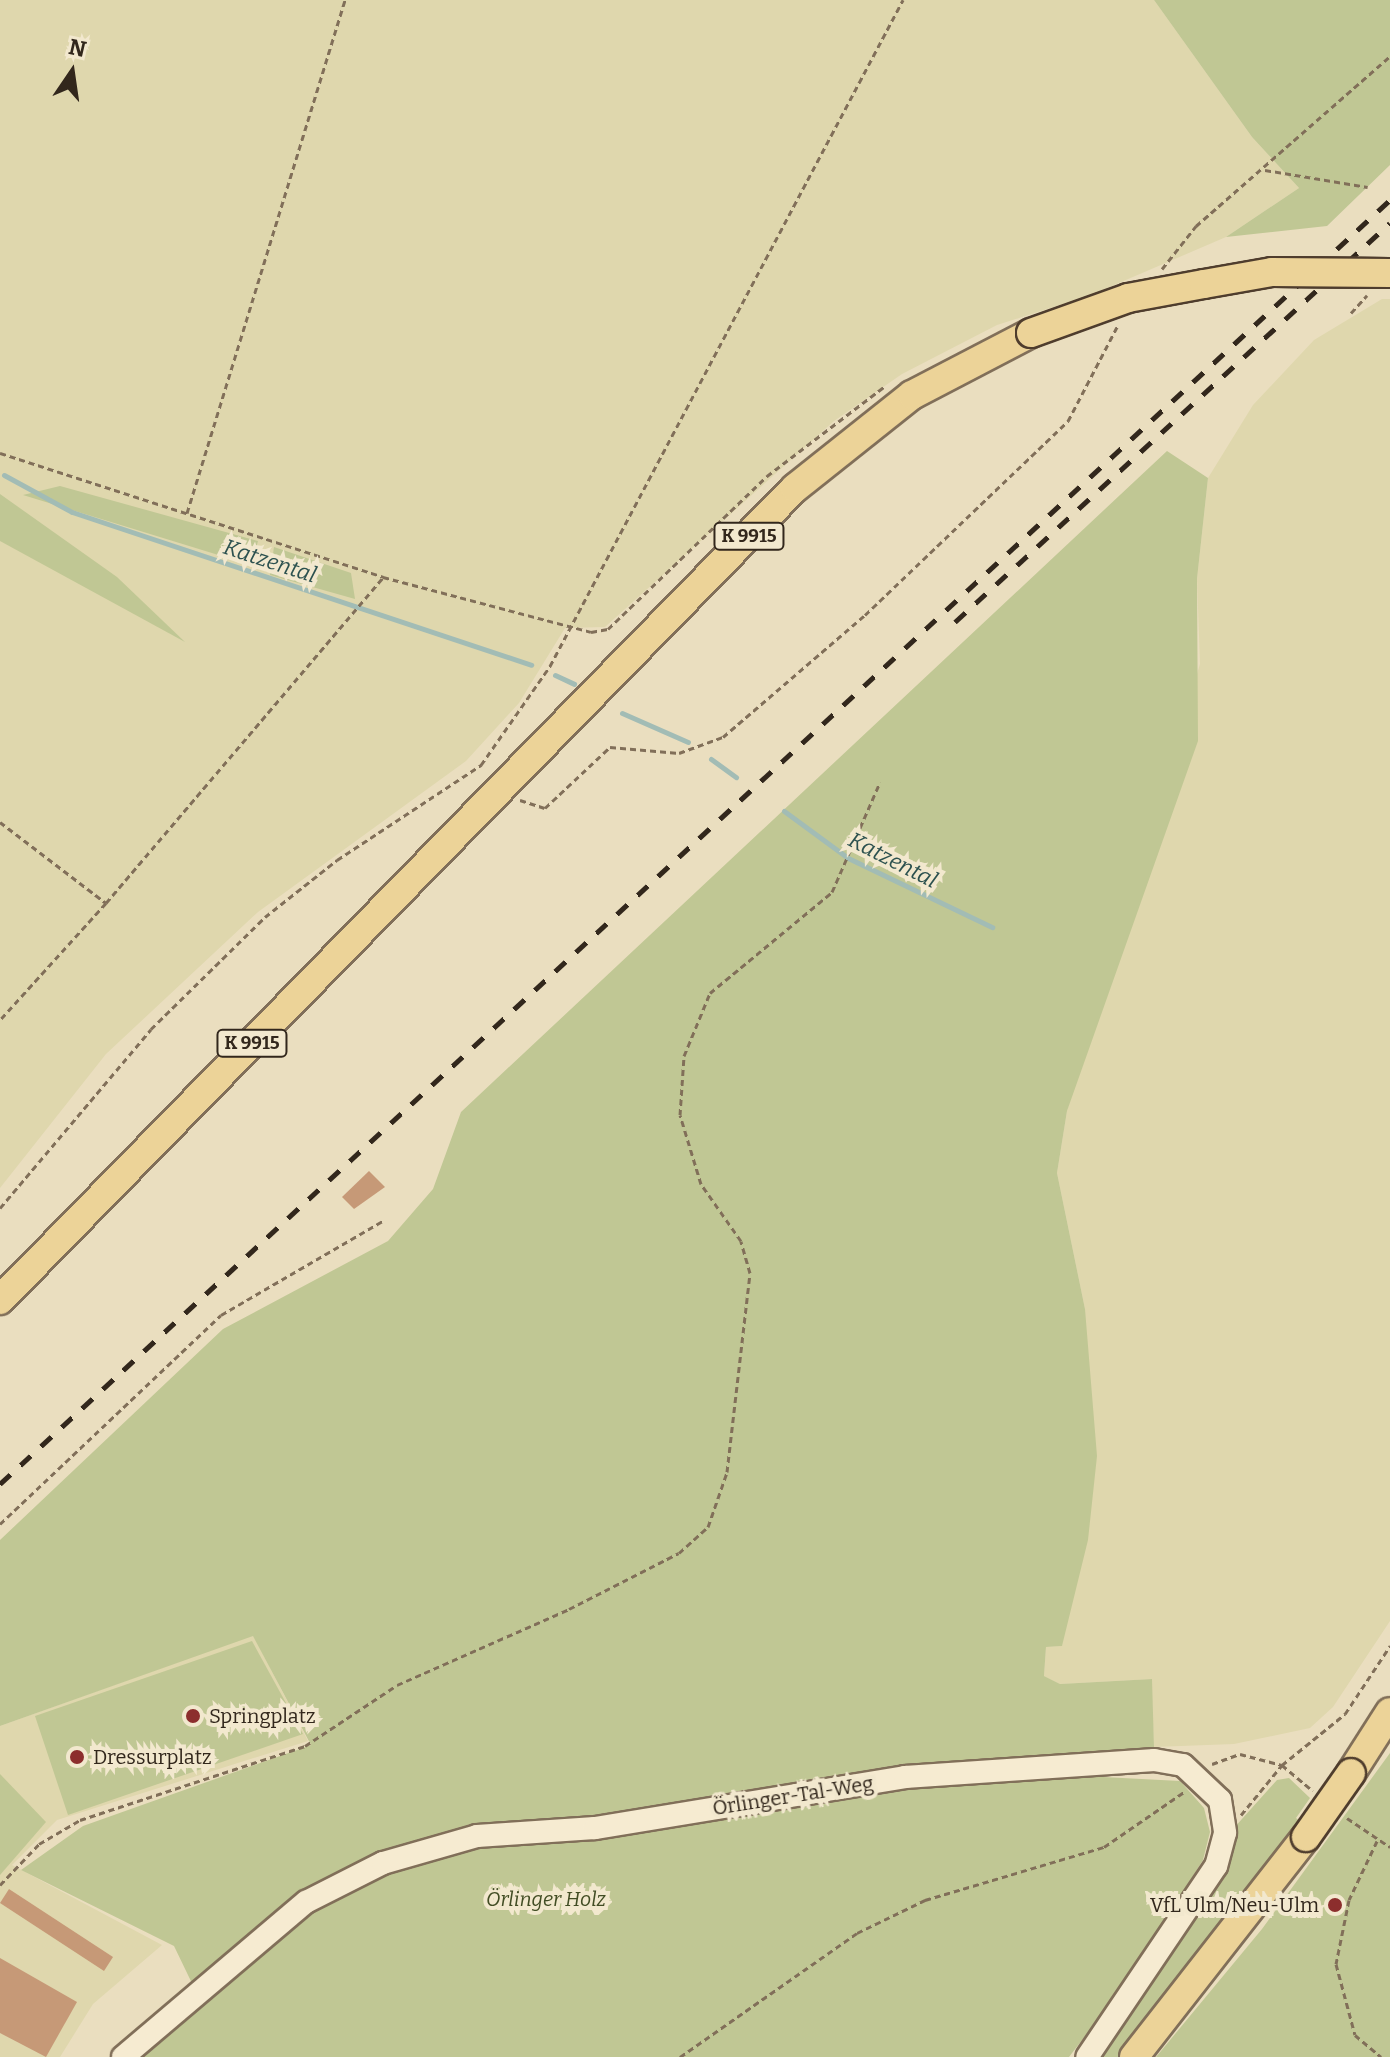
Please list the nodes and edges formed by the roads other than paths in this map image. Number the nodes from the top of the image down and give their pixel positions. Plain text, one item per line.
1 (1390, 273) edge
2 (0, 1300) edge
3 (1390, 1712) edge
4 (123, 2057) edge
5 (1087, 2057) edge
6 (1134, 2057) edge

1 - 2 main road, K 9915, bridge
3 - 6 main road, bridge
4 - 5 street, Örlinger-Tal-Weg

